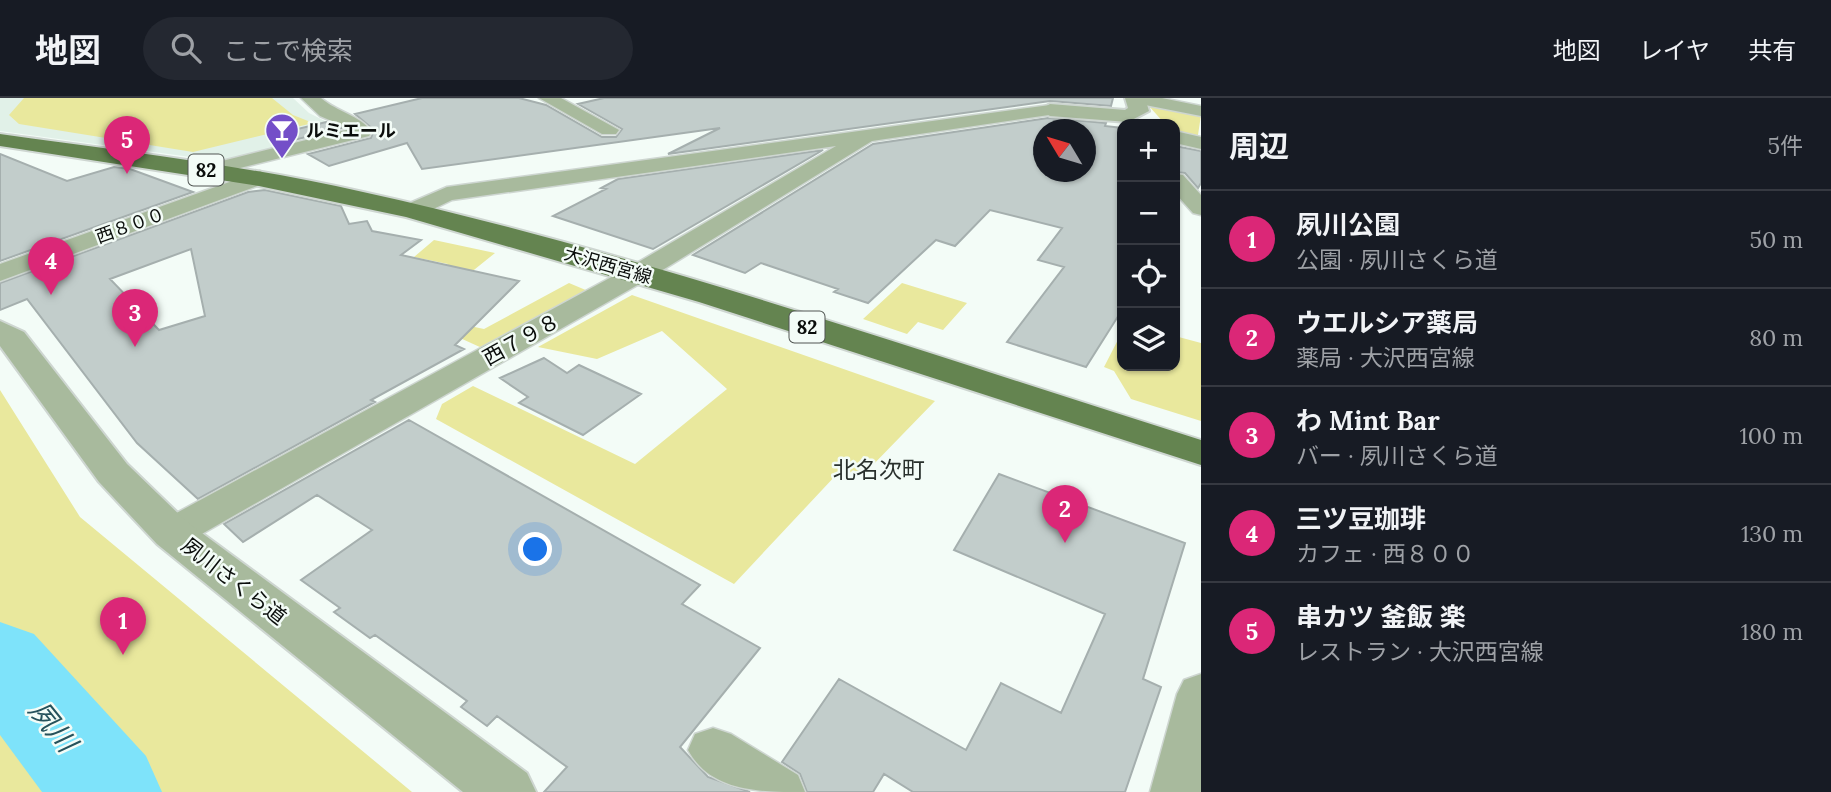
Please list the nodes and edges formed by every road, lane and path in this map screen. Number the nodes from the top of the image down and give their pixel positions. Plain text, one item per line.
1 (310, 98) edge
2 (548, 98) edge
3 (989, 100) dead end
4 (1140, 108) edge
5 (1050, 110) junction
6 (1201, 111) edge
7 (609, 130) dead end
8 (864, 137) junction
9 (1180, 138) edge
10 (0, 141) edge
11 (1201, 143) edge
12 (208, 171) junction
13 (260, 177) junction
14 (1177, 182) edge
15 (1201, 208) edge
16 (411, 211) junction
17 (0, 273) edge
18 (639, 273) junction
19 (0, 331) edge
20 (1201, 453) edge
21 (172, 533) junction
22 (1201, 694) edge
23 (713, 750) dead end
24 (507, 792) edge
25 (779, 792) edge
26 (1176, 792) edge

1 - 12 street
2 - 7 street
3 - 5 street
4 - 5 street
4 - 6 street
5 - 8 street
8 - 16 street
8 - 18 street, 西７９８
9 - 11 street
10 - 12 main road, 大沢西宮線 / 82
12 - 13 main road, 大沢西宮線 / 82
13 - 16 main road, 大沢西宮線 / 82
13 - 17 street, 西８００
14 - 15 street
16 - 18 main road, 大沢西宮線 / 82
18 - 20 main road, 大沢西宮線 / 82
18 - 21 street, 西７９８
19 - 21 street, 夙川さくら道
21 - 24 street, 夙川さくら道
22 - 26 street
23 - 25 street

